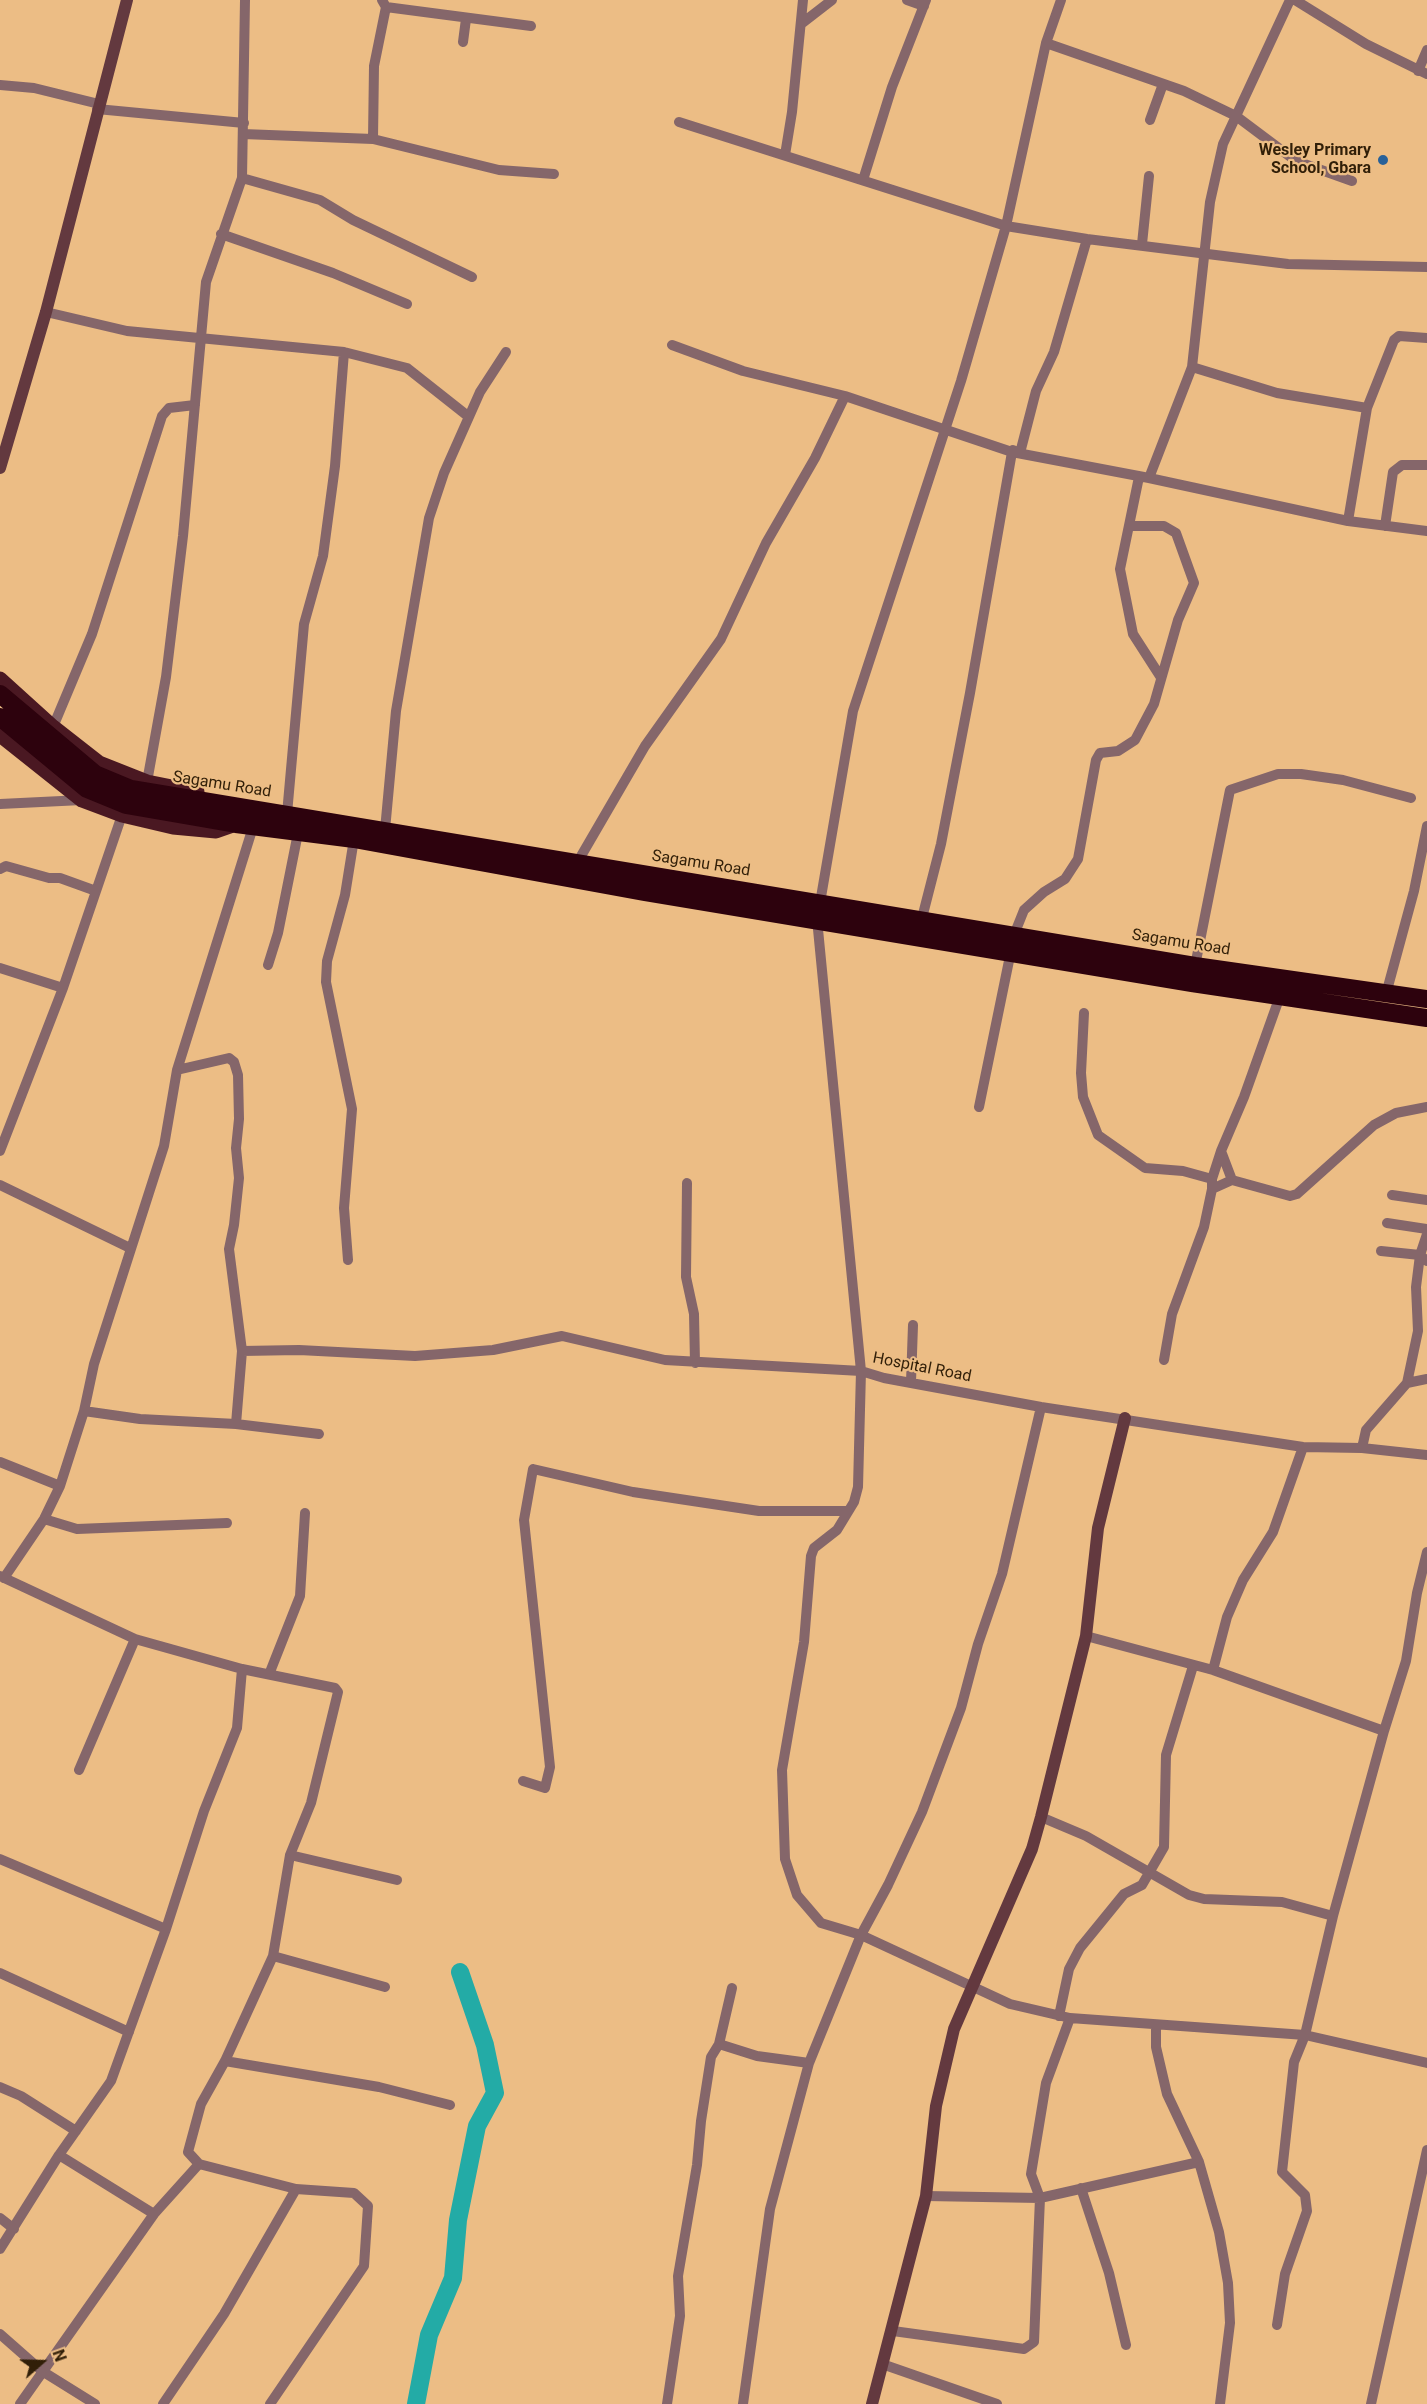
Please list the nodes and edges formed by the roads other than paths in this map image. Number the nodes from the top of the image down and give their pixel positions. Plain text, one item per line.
1 (127, 0) edge
2 (245, 0) edge
3 (803, 0) edge
4 (832, 0) edge
5 (907, 0) edge
6 (1061, 0) edge
7 (1292, 0) edge
8 (925, 3) edge
9 (384, 4) edge
10 (466, 19) junction
11 (801, 24) junction
12 (531, 26) dead end
13 (464, 42) dead end
14 (1046, 43) junction
15 (1427, 50) edge
16 (1422, 72) edge
17 (1163, 84) junction
18 (0, 85) edge
19 (98, 106) junction
20 (1236, 116) junction
21 (1150, 120) dead end
22 (679, 122) dead end
23 (243, 128) junction
24 (373, 139) junction
25 (784, 155) junction
26 (554, 174) dead end
27 (1149, 176) dead end
28 (242, 178) junction
29 (863, 180) junction
30 (1352, 181) dead end
31 (1006, 226) junction
32 (221, 234) junction
33 (1087, 239) junction
34 (1142, 244) junction
35 (1206, 254) junction
36 (1427, 267) edge
37 (472, 277) dead end
38 (407, 304) dead end
39 (46, 312) junction
40 (201, 336) junction
41 (1427, 338) edge
42 (672, 345) dead end
43 (344, 352) junction
44 (506, 352) dead end
45 (1192, 367) junction
46 (844, 396) junction
47 (195, 405) junction
48 (1367, 408) junction
49 (469, 417) junction
50 (945, 428) junction
51 (1016, 452) junction
52 (1427, 465) edge
53 (0, 468) edge
54 (1144, 477) junction
55 (1348, 521) junction
56 (1128, 526) junction
57 (1385, 526) junction
58 (1427, 531) edge
59 (1160, 676) junction
60 (0, 679) edge
61 (0, 694) edge
62 (0, 717) edge
63 (53, 727) junction
64 (0, 735) edge
65 (147, 782) junction
66 (1411, 798) dead end
67 (82, 800) junction
68 (0, 804) edge
69 (210, 812) junction
70 (287, 814) junction
71 (122, 815) junction
72 (242, 820) junction
73 (1427, 826) edge
74 (385, 830) junction
75 (298, 833) junction
76 (354, 839) junction
77 (577, 863) junction
78 (0, 869) edge
79 (96, 891) junction
80 (819, 911) junction
81 (922, 918) junction
82 (1012, 943) junction
83 (268, 965) dead end
84 (1195, 966) junction
85 (0, 968) edge
86 (63, 988) junction
87 (1386, 994) junction
88 (1280, 996) junction
89 (1427, 999) edge
90 (1084, 1012) dead end
91 (1427, 1018) edge
92 (177, 1070) junction
93 (979, 1107) dead end
94 (1427, 1107) edge
95 (0, 1151) edge
96 (1221, 1151) junction
97 (1232, 1180) junction
98 (687, 1183) dead end
99 (1212, 1184) junction
100 (0, 1185) edge
101 (1392, 1195) dead end
102 (1427, 1200) edge
103 (1387, 1223) dead end
104 (1427, 1229) edge
105 (1427, 1234) edge
106 (130, 1248) junction
107 (1381, 1251) dead end
108 (1423, 1258) edge
109 (348, 1260) dead end
110 (1421, 1288) edge
111 (913, 1325) dead end
112 (242, 1351) junction
113 (1164, 1360) dead end
114 (694, 1363) junction
115 (861, 1371) junction
116 (1427, 1379) edge
117 (911, 1382) junction
118 (1407, 1383) junction
119 (1041, 1407) junction
120 (84, 1411) junction
121 (1125, 1418) junction
122 (236, 1424) junction
123 (319, 1434) dead end
124 (1303, 1447) junction
125 (1362, 1448) junction
126 (1427, 1455) edge
127 (0, 1462) edge
128 (60, 1486) junction
129 (848, 1511) junction
130 (305, 1513) dead end
131 (44, 1518) junction
132 (227, 1523) dead end
133 (1427, 1552) edge
134 (2, 1577) edge
135 (1086, 1636) junction
136 (135, 1639) junction
137 (1193, 1665) junction
138 (242, 1668) junction
139 (1213, 1670) junction
140 (270, 1672) junction
141 (1384, 1731) junction
142 (79, 1770) dead end
143 (523, 1781) dead end
144 (1041, 1817) junction
145 (290, 1855) junction
146 (0, 1859) edge
147 (1150, 1871) junction
148 (397, 1880) dead end
149 (1333, 1916) junction
150 (166, 1929) junction
151 (861, 1935) junction
152 (273, 1956) junction
153 (0, 1973) edge
154 (974, 1986) junction
155 (385, 1987) dead end
156 (732, 1988) dead end
157 (1065, 2017) junction
158 (1156, 2025) junction
159 (129, 2032) junction
160 (1305, 2035) junction
161 (719, 2044) junction
162 (225, 2061) junction
163 (1427, 2062) edge
164 (809, 2063) junction
165 (0, 2087) edge
166 (450, 2105) dead end
167 (76, 2131) junction
168 (1427, 2150) edge
169 (59, 2155) junction
170 (1199, 2162) junction
171 (199, 2164) junction
172 (1081, 2188) junction
173 (296, 2189) junction
174 (926, 2196) junction
175 (1040, 2198) junction
176 (153, 2214) junction
177 (0, 2218) edge
178 (14, 2229) junction
179 (0, 2249) edge
180 (1276, 2325) dead end
181 (893, 2331) junction
182 (0, 2334) edge
183 (1126, 2345) dead end
184 (882, 2364) junction
185 (42, 2371) junction
186 (972, 2400) edge
187 (20, 2404) edge
188 (95, 2404) edge
189 (163, 2404) edge
190 (270, 2404) edge
191 (667, 2404) edge
192 (743, 2404) edge
193 (872, 2404) edge
194 (997, 2404) edge
195 (1220, 2404) edge
196 (1371, 2404) edge

1 - 19 street
2 - 23 street
3 - 11 street
4 - 11 street
5 - 8 street
6 - 14 street, Hospital Road
7 - 16 street
7 - 20 street
8 - 29 street
9 - 10 street
9 - 24 street
10 - 12 street
10 - 13 street
11 - 25 street
14 - 17 street
14 - 31 street, Hospital Road
15 - 16 street
17 - 20 street
17 - 21 street
18 - 19 street
19 - 23 street
19 - 39 street
20 - 30 street
20 - 35 street
22 - 25 street
23 - 24 street
23 - 28 street
24 - 26 street
25 - 29 street
27 - 34 street
28 - 32 street
28 - 37 street
29 - 31 street
31 - 33 street
31 - 50 street, Hospital Road
32 - 38 street
32 - 40 street
33 - 34 street
33 - 51 street
34 - 35 street
35 - 36 street
35 - 45 street
39 - 40 street
39 - 53 street
40 - 43 street
40 - 47 street
41 - 48 street
42 - 46 street
43 - 49 street
43 - 70 street
44 - 49 street
45 - 48 street
45 - 54 street
46 - 50 street
46 - 77 street
47 - 63 street
47 - 65 street
48 - 55 street
49 - 74 street
50 - 51 street
50 - 80 street, Hospital Road
51 - 54 street
51 - 81 street
52 - 57 street
54 - 55 street
54 - 56 street
55 - 57 street
56 - 59 street
56 - 59 street
57 - 58 street
59 - 82 street
60 - 63 main road
61 - 69 highway, Sagamu Road
62 - 69 highway, Sagamu Road
63 - 65 main road
64 - 67 main road
65 - 72 main road
66 - 84 street
67 - 68 street
67 - 71 main road
69 - 72 highway, Sagamu Road
70 - 72 highway, Sagamu Road
70 - 74 highway, Sagamu Road
71 - 72 main road
71 - 79 street
72 - 75 highway, Sagamu Road
72 - 92 street
73 - 87 street
74 - 77 highway, Sagamu Road
75 - 76 highway, Sagamu Road
75 - 83 street
76 - 80 highway, Sagamu Road
76 - 109 street
77 - 80 highway, Sagamu Road
78 - 79 street
79 - 86 street
80 - 81 highway, Sagamu Road
80 - 82 highway, Sagamu Road
80 - 115 street, Hospital Road
81 - 82 highway, Sagamu Road
82 - 84 highway, Sagamu Road
82 - 88 highway, Sagamu Road
82 - 93 street
84 - 87 highway, Sagamu Road
85 - 86 street
86 - 95 street
87 - 89 highway, Sagamu Road
88 - 91 highway, Sagamu Road
88 - 96 street
90 - 99 street
92 - 106 street
92 - 112 street
94 - 97 street
96 - 97 street
96 - 99 street
97 - 99 street
98 - 114 street
99 - 113 street
100 - 106 street
101 - 102 street
103 - 104 street
105 - 108 street
106 - 120 street
107 - 108 street
108 - 110 street
110 - 118 street
111 - 117 street
112 - 114 street
112 - 122 street
114 - 115 street
115 - 117 street, Hospital Road
115 - 129 street
116 - 118 street
117 - 119 street, Hospital Road
118 - 125 street
119 - 121 street, Hospital Road
119 - 151 street
120 - 122 street
120 - 128 street
121 - 124 street, Hospital Road
121 - 135 street
122 - 123 street
124 - 125 street, Hospital Road
124 - 139 street
125 - 126 street, Hospital Road
127 - 128 street
128 - 131 street
129 - 143 street
129 - 151 street
130 - 140 street
131 - 132 street
131 - 134 street
133 - 141 street
134 - 136 street
135 - 137 street
135 - 144 street
136 - 138 street
136 - 142 street
137 - 139 street
137 - 147 street
138 - 140 street
138 - 150 street
139 - 141 street
140 - 145 street
141 - 149 street
144 - 147 street
144 - 154 street
145 - 148 street
145 - 152 street
146 - 150 street
147 - 149 street
147 - 157 street
149 - 160 street
150 - 159 street
151 - 154 street
151 - 164 street
152 - 155 street
152 - 162 street
153 - 159 street
154 - 157 street
154 - 174 street
156 - 161 street
157 - 158 street
157 - 175 street
158 - 160 street
158 - 170 street
159 - 167 street
160 - 163 street
160 - 180 street
161 - 164 street
161 - 191 street
162 - 166 street
162 - 171 street
164 - 192 street
165 - 167 street
167 - 169 street
168 - 196 street
169 - 176 street
169 - 178 street
170 - 172 street
170 - 195 street
171 - 173 street
171 - 176 street
172 - 175 street
172 - 183 street
173 - 189 street
173 - 190 street
174 - 175 street
174 - 181 street
175 - 181 street
176 - 185 street
177 - 178 street
178 - 179 street
181 - 184 street
182 - 185 street
184 - 186 street
184 - 193 street
185 - 187 street
185 - 188 street
186 - 194 street

